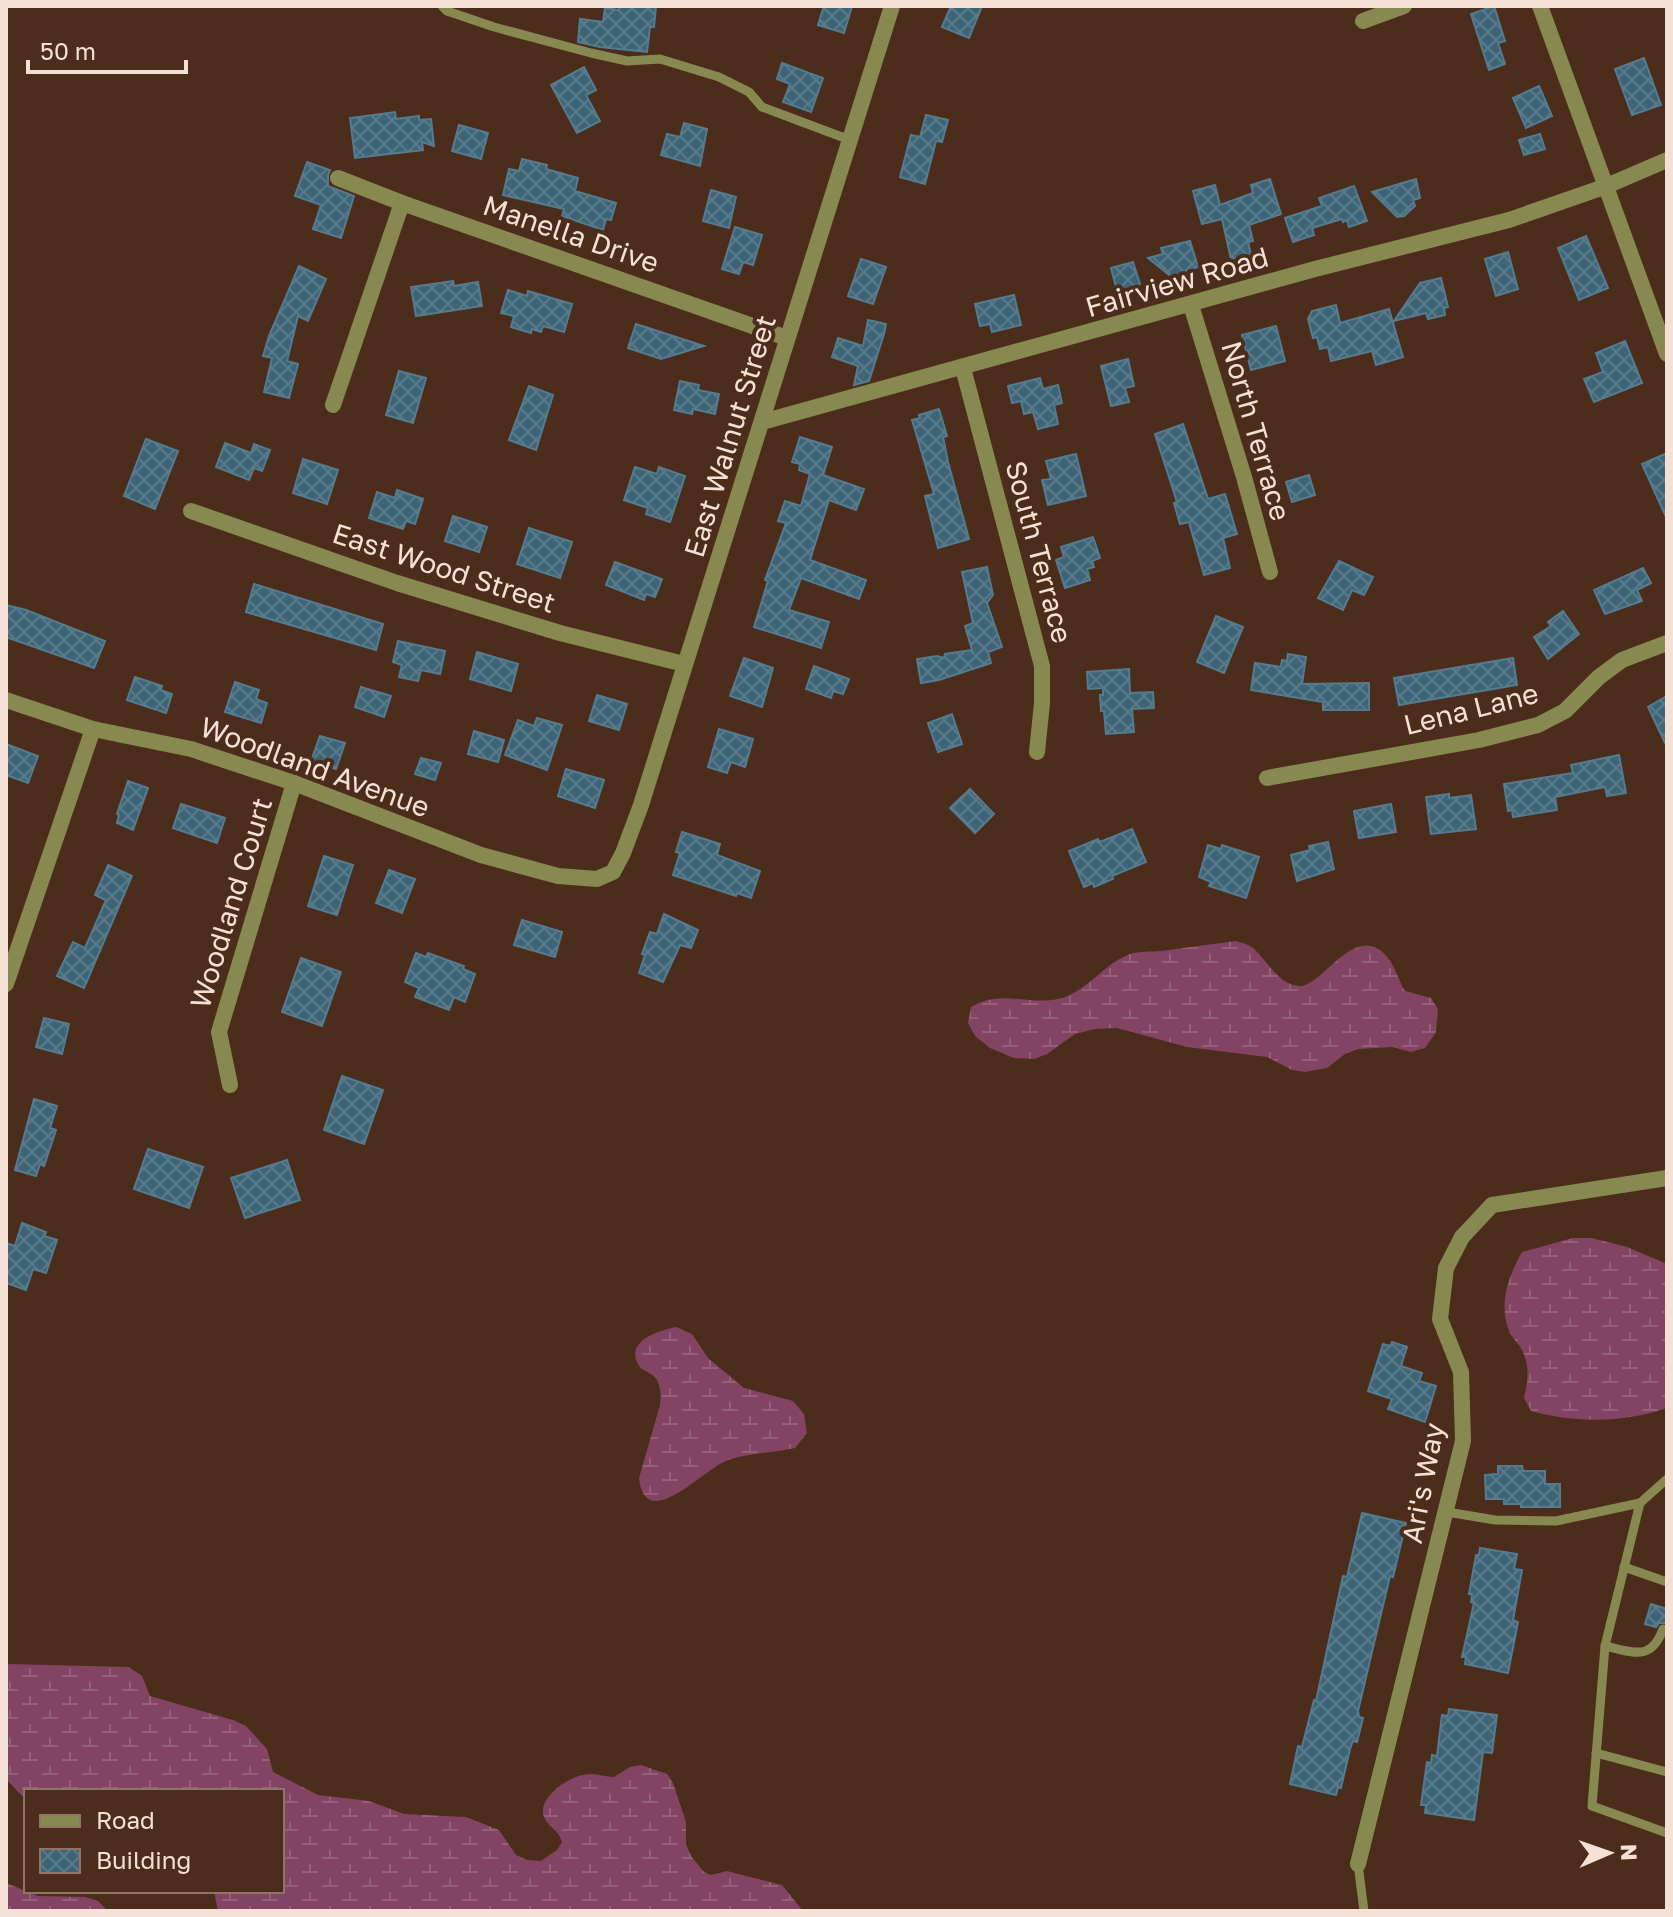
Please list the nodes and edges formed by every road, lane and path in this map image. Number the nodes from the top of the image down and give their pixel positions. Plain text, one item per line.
1 (442, 6) edge
2 (892, 6) edge
3 (1404, 6) edge
4 (1540, 6) edge
5 (1363, 21) dead end
6 (850, 140) junction
7 (1667, 160) edge
8 (338, 178) dead end
9 (1604, 187) junction
10 (402, 203) junction
11 (1191, 305) junction
12 (787, 338) junction
13 (1667, 354) edge
14 (963, 368) junction
15 (333, 405) dead end
16 (762, 422) junction
17 (191, 511) dead end
18 (1270, 572) dead end
19 (1667, 643) edge
20 (684, 664) junction
21 (6, 700) edge
22 (93, 729) junction
23 (1037, 752) dead end
24 (1267, 778) dead end
25 (294, 783) junction
26 (607, 875) joint
27 (6, 984) edge
28 (230, 1085) dead end
29 (1667, 1178) edge
30 (1667, 1479) edge
31 (1640, 1503) junction
32 (1447, 1512) junction
33 (1624, 1567) junction
34 (1667, 1582) edge
35 (1663, 1629) dead end
36 (1605, 1646) junction
37 (1596, 1753) junction
38 (1667, 1772) edge
39 (1667, 1833) edge
40 (1358, 1864) joint
41 (1364, 1911) edge

1 - 6 lane
2 - 6 street, East Walnut Street
3 - 5 street
4 - 9 street
6 - 12 street, East Walnut Street
7 - 9 street, Fairview Road
8 - 10 street, Manella Drive
9 - 11 street, Fairview Road
9 - 13 street
10 - 12 street, Manella Drive
10 - 15 street
11 - 14 street, Fairview Road
11 - 18 street, North Terrace
12 - 16 street, East Walnut Street
14 - 16 street, Fairview Road
14 - 23 street, South Terrace
16 - 20 street, East Walnut Street
17 - 20 street, East Wood Street
19 - 24 street, Lena Lane
20 - 26 street, East Walnut Street
21 - 22 street, Woodland Avenue
22 - 25 street, Woodland Avenue
22 - 27 street
25 - 26 street, Woodland Avenue
25 - 28 street, Woodland Court
29 - 32 street, Ari's Way
30 - 31 lane
31 - 32 lane
31 - 33 lane
32 - 40 street, Ari's Way
33 - 34 lane
33 - 36 lane
35 - 36 lane
36 - 37 lane
37 - 38 lane
37 - 39 lane
40 - 41 lane, Ari's Way

